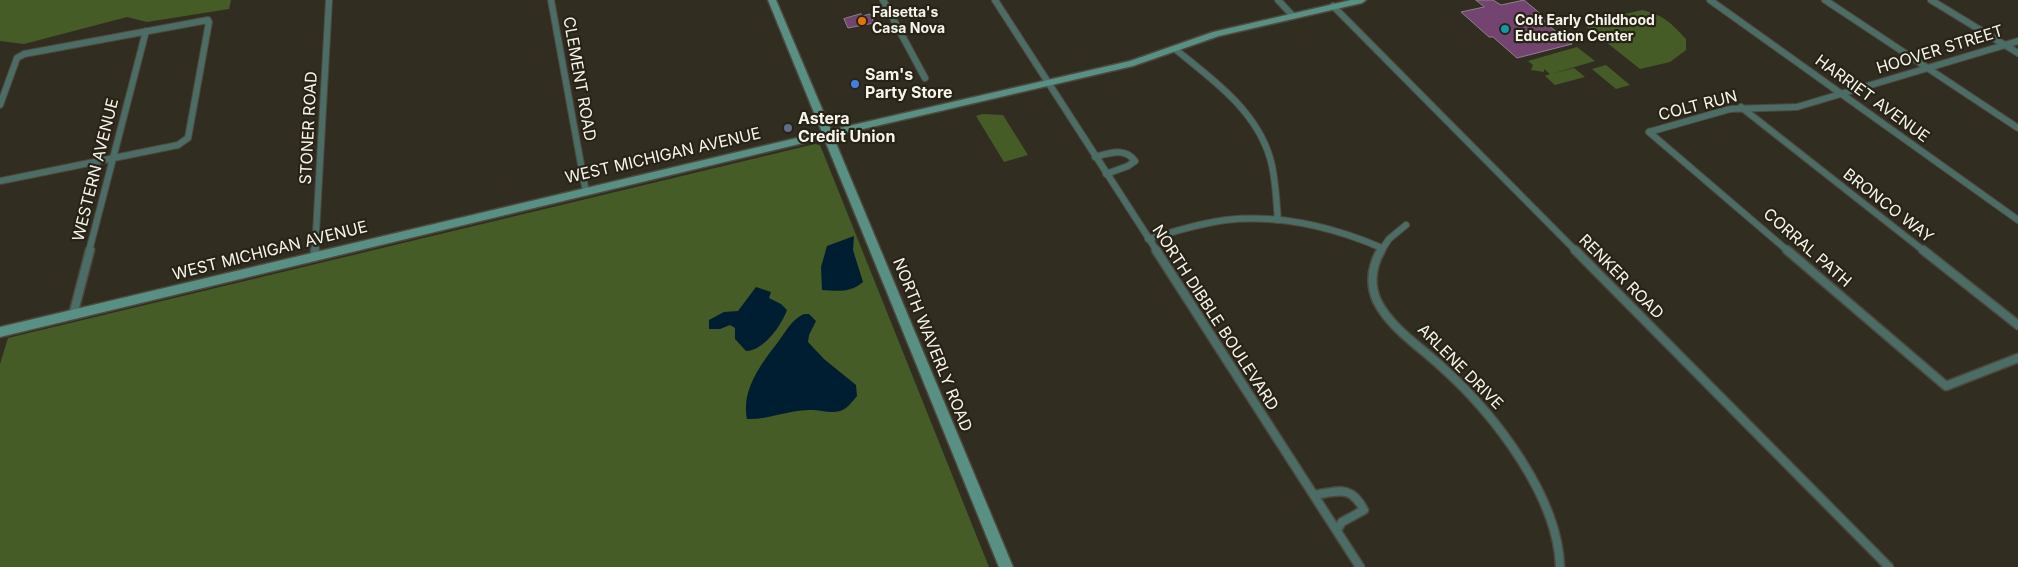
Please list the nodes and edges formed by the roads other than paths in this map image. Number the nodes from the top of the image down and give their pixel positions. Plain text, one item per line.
1 (329, 0) edge
2 (551, 0) edge
3 (772, 0) edge
4 (883, 0) edge
5 (995, 0) edge
6 (1278, 0) edge
7 (1362, 0) edge
8 (1710, 0) edge
9 (1825, 0) edge
10 (1931, 0) edge
11 (1333, 6) junction
12 (1293, 16) junction
13 (146, 31) junction
14 (2018, 41) edge
15 (2005, 45) junction
16 (1176, 49) junction
17 (2018, 53) edge
18 (1928, 68) junction
19 (925, 78) dead end
20 (1049, 83) junction
21 (1842, 94) junction
22 (0, 103) edge
23 (1741, 108) junction
24 (2018, 128) edge
25 (1649, 132) joint
26 (829, 134) junction
27 (1095, 157) junction
28 (114, 158) junction
29 (1106, 174) junction
30 (0, 181) edge
31 (586, 192) junction
32 (1278, 220) junction
33 (2018, 220) edge
34 (1406, 225) dead end
35 (1148, 239) junction
36 (1382, 248) junction
37 (315, 257) junction
38 (73, 315) junction
39 (2018, 325) edge
40 (0, 332) edge
41 (2018, 358) edge
42 (1315, 495) junction
43 (1336, 530) junction
44 (1006, 567) edge
45 (1360, 567) edge
46 (1560, 567) edge
47 (1889, 567) edge

1 - 37 street, STONER ROAD
2 - 31 street, CLEMENT ROAD
3 - 26 street, NORTH WAVERLY ROAD
4 - 19 street
5 - 20 street, NORTH DIBBLE BOULEVARD
6 - 12 street
7 - 11 street, WEST MICHIGAN AVENUE
8 - 21 street, HARRIET AVENUE
9 - 18 street
10 - 15 street
11 - 12 street, WEST MICHIGAN AVENUE
11 - 47 street, RENKER ROAD
12 - 16 street, WEST MICHIGAN AVENUE
13 - 22 street
13 - 28 street, WESTERN AVENUE
13 - 28 street
14 - 15 street, HOOVER STREET
15 - 17 street
15 - 18 street, HOOVER STREET
16 - 20 street, WEST MICHIGAN AVENUE
16 - 32 street
18 - 21 street, HOOVER STREET
18 - 24 street
20 - 26 street, WEST MICHIGAN AVENUE
20 - 27 street, NORTH DIBBLE BOULEVARD
21 - 23 street, COLT RUN
21 - 33 street, HARRIET AVENUE
23 - 25 street, COLT RUN
23 - 39 street, BRONCO WAY
25 - 41 street, CORRAL PATH
26 - 31 street, WEST MICHIGAN AVENUE
26 - 44 street, NORTH WAVERLY ROAD
27 - 29 street, NORTH DIBBLE BOULEVARD
27 - 29 street
28 - 30 street
28 - 38 street, WESTERN AVENUE
29 - 35 street, NORTH DIBBLE BOULEVARD
31 - 37 street, WEST MICHIGAN AVENUE
32 - 35 street
32 - 36 street
34 - 36 street, ARLENE DRIVE
35 - 42 street, NORTH DIBBLE BOULEVARD
36 - 46 street, ARLENE DRIVE
37 - 38 street, WEST MICHIGAN AVENUE
38 - 40 street, WEST MICHIGAN AVENUE
42 - 43 street, NORTH DIBBLE BOULEVARD
42 - 43 street
43 - 45 street, NORTH DIBBLE BOULEVARD

